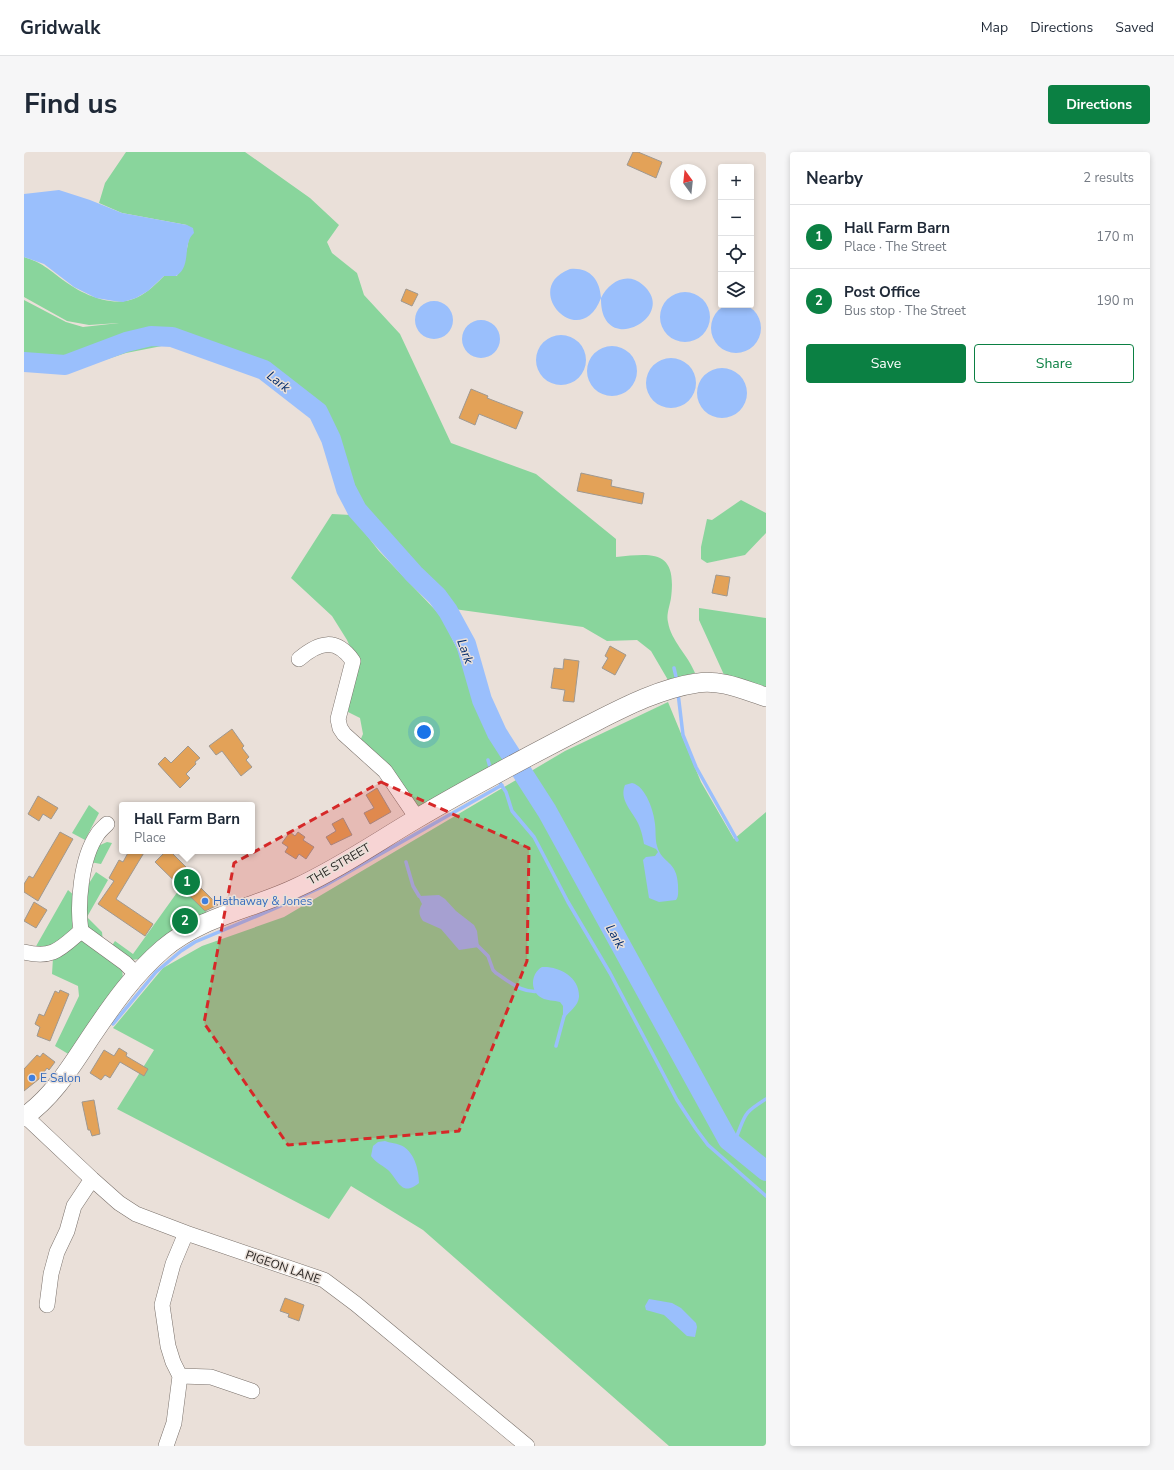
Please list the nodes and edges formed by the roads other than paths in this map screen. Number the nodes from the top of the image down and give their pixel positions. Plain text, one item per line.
1 (299, 659) dead end
2 (766, 697) edge
3 (417, 818) junction
4 (107, 824) dead end
5 (80, 931) junction
6 (24, 952) edge
7 (136, 974) junction
8 (25, 1116) edge
9 (92, 1179) junction
10 (186, 1233) junction
11 (47, 1305) dead end
12 (180, 1376) junction
13 (252, 1391) dead end
14 (166, 1446) edge
15 (527, 1446) edge

1 - 3 street
2 - 3 main road, THE STREET
3 - 7 main road, THE STREET
4 - 5 street
5 - 6 street
5 - 7 street
7 - 8 main road, THE STREET
8 - 9 street, PIGEON LANE
9 - 10 street, PIGEON LANE
9 - 11 street
10 - 12 street
10 - 15 street, PIGEON LANE
12 - 13 street
12 - 14 street

